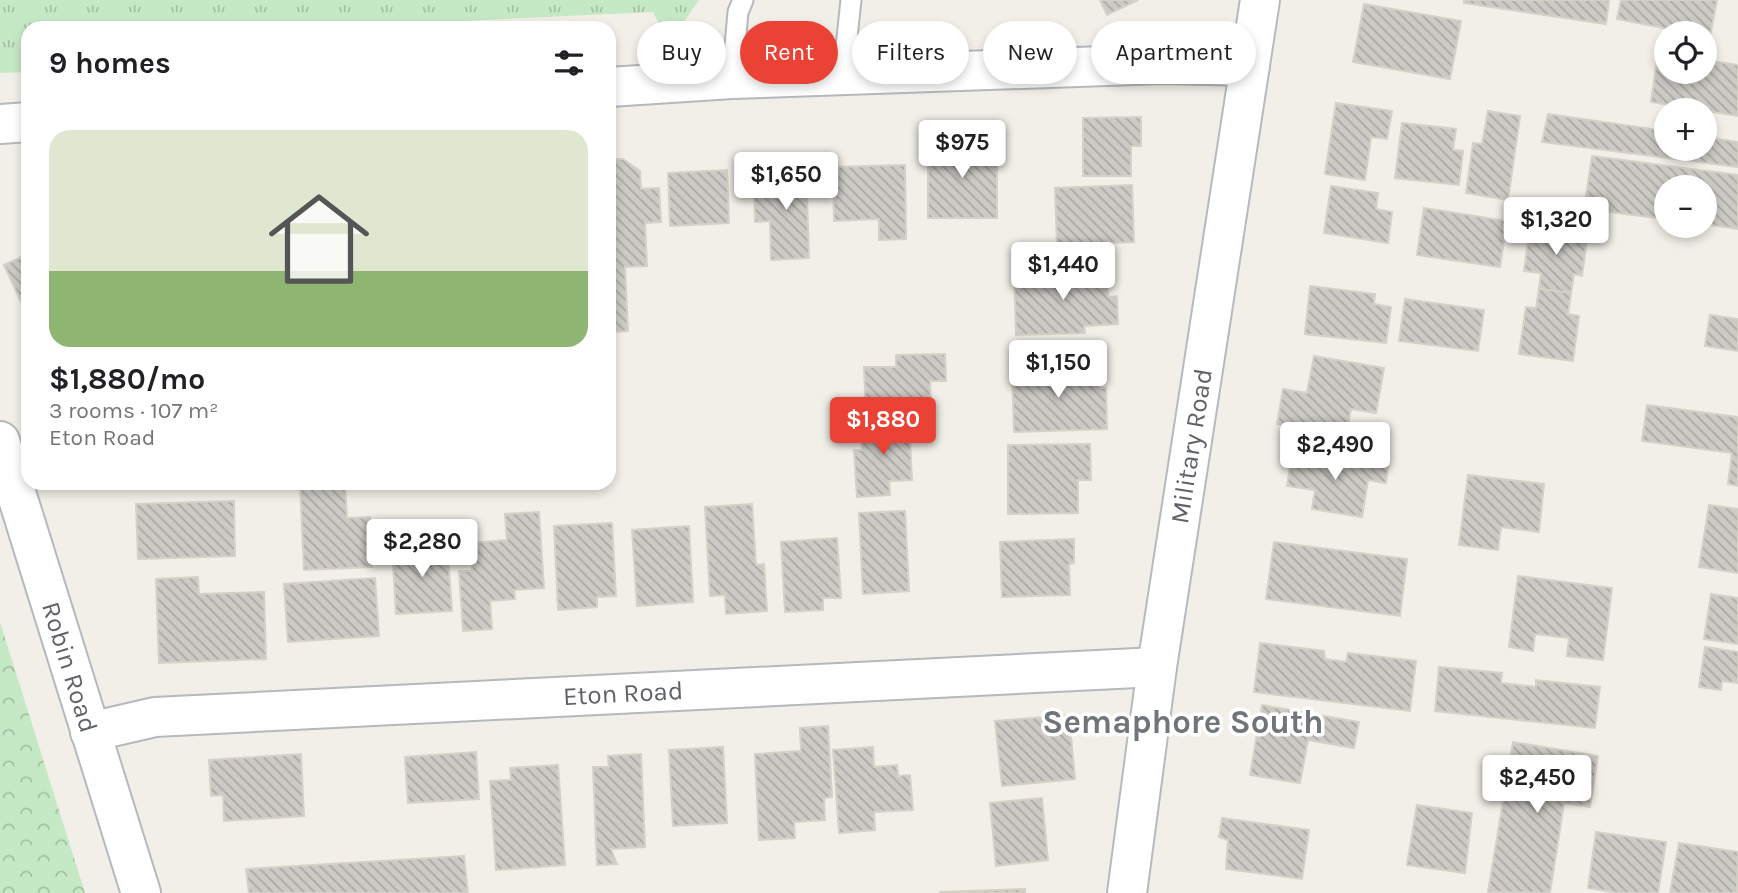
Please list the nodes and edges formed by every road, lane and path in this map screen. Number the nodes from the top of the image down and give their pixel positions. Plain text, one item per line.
1 (743, 0) edge
2 (851, 0) edge
3 (1260, 0) edge
4 (1256, 26) edge
5 (1091, 66) edge
6 (843, 75) junction
7 (732, 79) junction
8 (1247, 84) edge
9 (616, 87) edge
10 (21, 122) edge
11 (0, 124) edge
12 (0, 441) edge
13 (1157, 667) junction
14 (90, 732) junction
15 (141, 893) edge
16 (1127, 893) edge

1 - 7 lane
2 - 6 lane
3 - 4 street, Military Road
5 - 6 street
6 - 7 street
7 - 9 street
8 - 13 street, Military Road
10 - 11 street
12 - 14 street, Robin Road
13 - 14 street, Eton Road
13 - 16 street, Military Road
14 - 15 street, Robin Road

